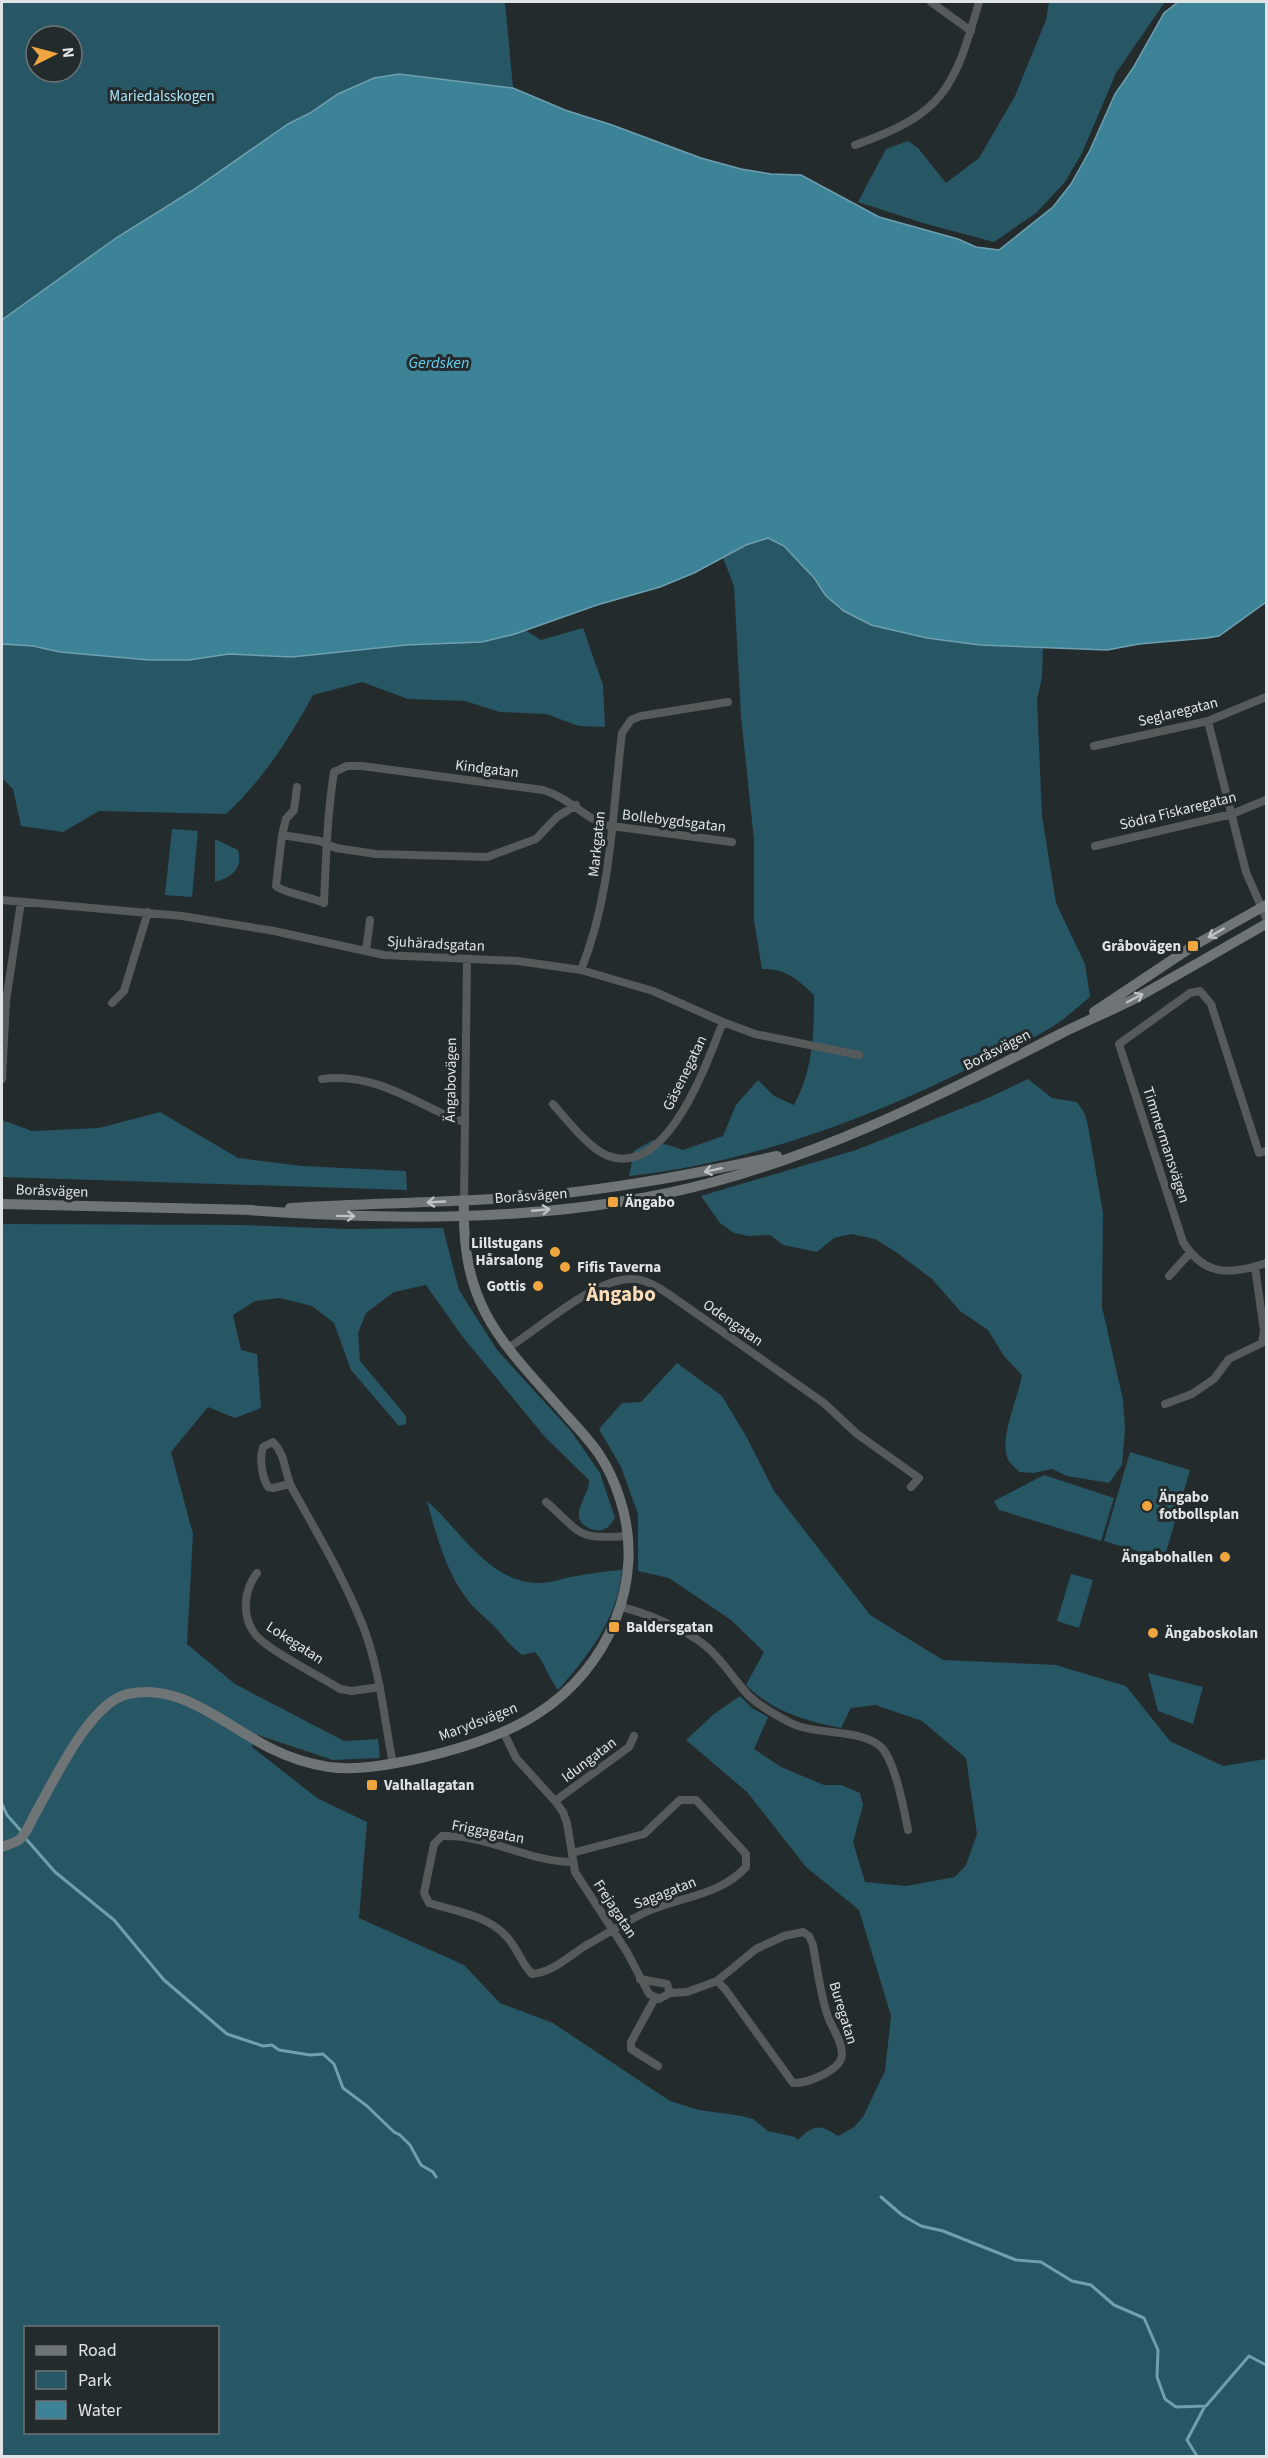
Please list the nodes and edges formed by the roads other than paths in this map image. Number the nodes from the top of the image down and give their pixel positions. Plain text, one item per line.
1 (931, 2) edge
2 (979, 2) edge
3 (971, 31) junction
4 (855, 145) dead end
5 (1266, 698) edge
6 (728, 702) dead end
7 (1209, 721) junction
8 (1094, 746) dead end
9 (297, 787) dead end
10 (1266, 800) edge
11 (576, 805) junction
12 (1232, 814) junction
13 (613, 826) junction
14 (282, 835) junction
15 (732, 842) dead end
16 (327, 843) junction
17 (1095, 846) dead end
18 (2, 900) edge
19 (21, 902) junction
20 (1264, 906) edge
21 (148, 912) junction
22 (1266, 918) edge
23 (370, 920) dead end
24 (1266, 924) edge
25 (366, 951) junction
26 (467, 960) junction
27 (581, 969) junction
28 (112, 1003) dead end
29 (723, 1023) junction
30 (1064, 1033) junction
31 (859, 1054) dead end
32 (2, 1079) edge
33 (322, 1079) dead end
34 (553, 1104) dead end
35 (464, 1121) junction
36 (811, 1148) junction
37 (1266, 1151) edge
38 (464, 1200) junction
39 (2, 1204) edge
40 (246, 1210) junction
41 (464, 1215) junction
42 (1190, 1253) junction
43 (1266, 1263) edge
44 (1255, 1267) junction
45 (1169, 1276) dead end
46 (508, 1348) junction
47 (1165, 1404) dead end
48 (291, 1484) junction
49 (911, 1487) dead end
50 (546, 1502) dead end
51 (627, 1536) junction
52 (257, 1573) dead end
53 (621, 1607) junction
54 (380, 1687) junction
55 (502, 1731) junction
56 (634, 1736) dead end
57 (393, 1764) junction
58 (555, 1801) junction
59 (908, 1830) dead end
60 (2, 1847) edge
61 (572, 1853) junction
62 (573, 1862) junction
63 (613, 1930) junction
64 (640, 1979) junction
65 (717, 1981) junction
66 (670, 1994) junction
67 (655, 1998) junction
68 (658, 2066) dead end

1 - 3 street
2 - 3 street
3 - 4 street
5 - 7 street, Seglaregatan
6 - 13 street, Markgatan
7 - 8 street, Seglaregatan
7 - 12 street
9 - 14 street
10 - 12 street, Södra Fiskaregatan
11 - 13 street, Kindgatan
11 - 16 street
11 - 16 street, Kindgatan
12 - 17 street, Södra Fiskaregatan
12 - 20 street
13 - 15 street, Bollebygdsgatan
13 - 27 street, Markgatan
14 - 16 street
14 - 16 street
18 - 19 street, Sjuhäradsgatan
19 - 21 street, Sjuhäradsgatan
19 - 32 street
20 - 22 street
20 -> 30 main road, Boråsvägen
21 - 25 street, Sjuhäradsgatan
21 - 28 street
23 - 25 street
30 -> 24 main road, Boråsvägen
25 - 26 street, Sjuhäradsgatan
26 - 27 street, Sjuhäradsgatan
26 - 35 street, Ängabovägen
27 - 29 street, Sjuhäradsgatan
29 - 31 street, Sjuhäradsgatan
29 - 34 street, Gäsenegatan
30 - 36 main road, Boråsvägen
33 - 35 street
35 - 38 street, Ängabovägen
36 -> 38 main road, Boråsvägen
41 -> 36 main road, Boråsvägen
37 - 42 street, Timmermansvägen
38 -> 40 main road, Boråsvägen
38 - 41 main road, Marydsvägen
39 - 40 main road, Boråsvägen
40 -> 41 main road, Boråsvägen
41 - 46 main road, Marydsvägen
42 - 44 street
42 - 45 street
43 - 44 street
44 - 47 street
46 - 49 street, Odengatan
46 - 51 main road, Marydsvägen
48 - 48 street
48 - 54 street
50 - 51 street
51 - 53 main road, Marydsvägen
52 - 54 street, Lokegatan
53 - 55 main road, Marydsvägen
53 - 59 street
54 - 57 street
55 - 57 main road, Marydsvägen
55 - 58 street, Frejagatan
56 - 58 street, Idungatan
57 - 60 main road, Marydsvägen
58 - 61 street, Frejagatan
61 - 62 street, Frejagatan
61 - 63 street, Sagagatan
62 - 63 street, Frejagatan
62 - 63 street, Friggagatan
63 - 64 street, Frejagatan
64 - 66 street
64 - 67 street, Frejagatan
65 - 65 street, Buregatan
65 - 66 street, Buregatan
66 - 67 street
67 - 68 street

